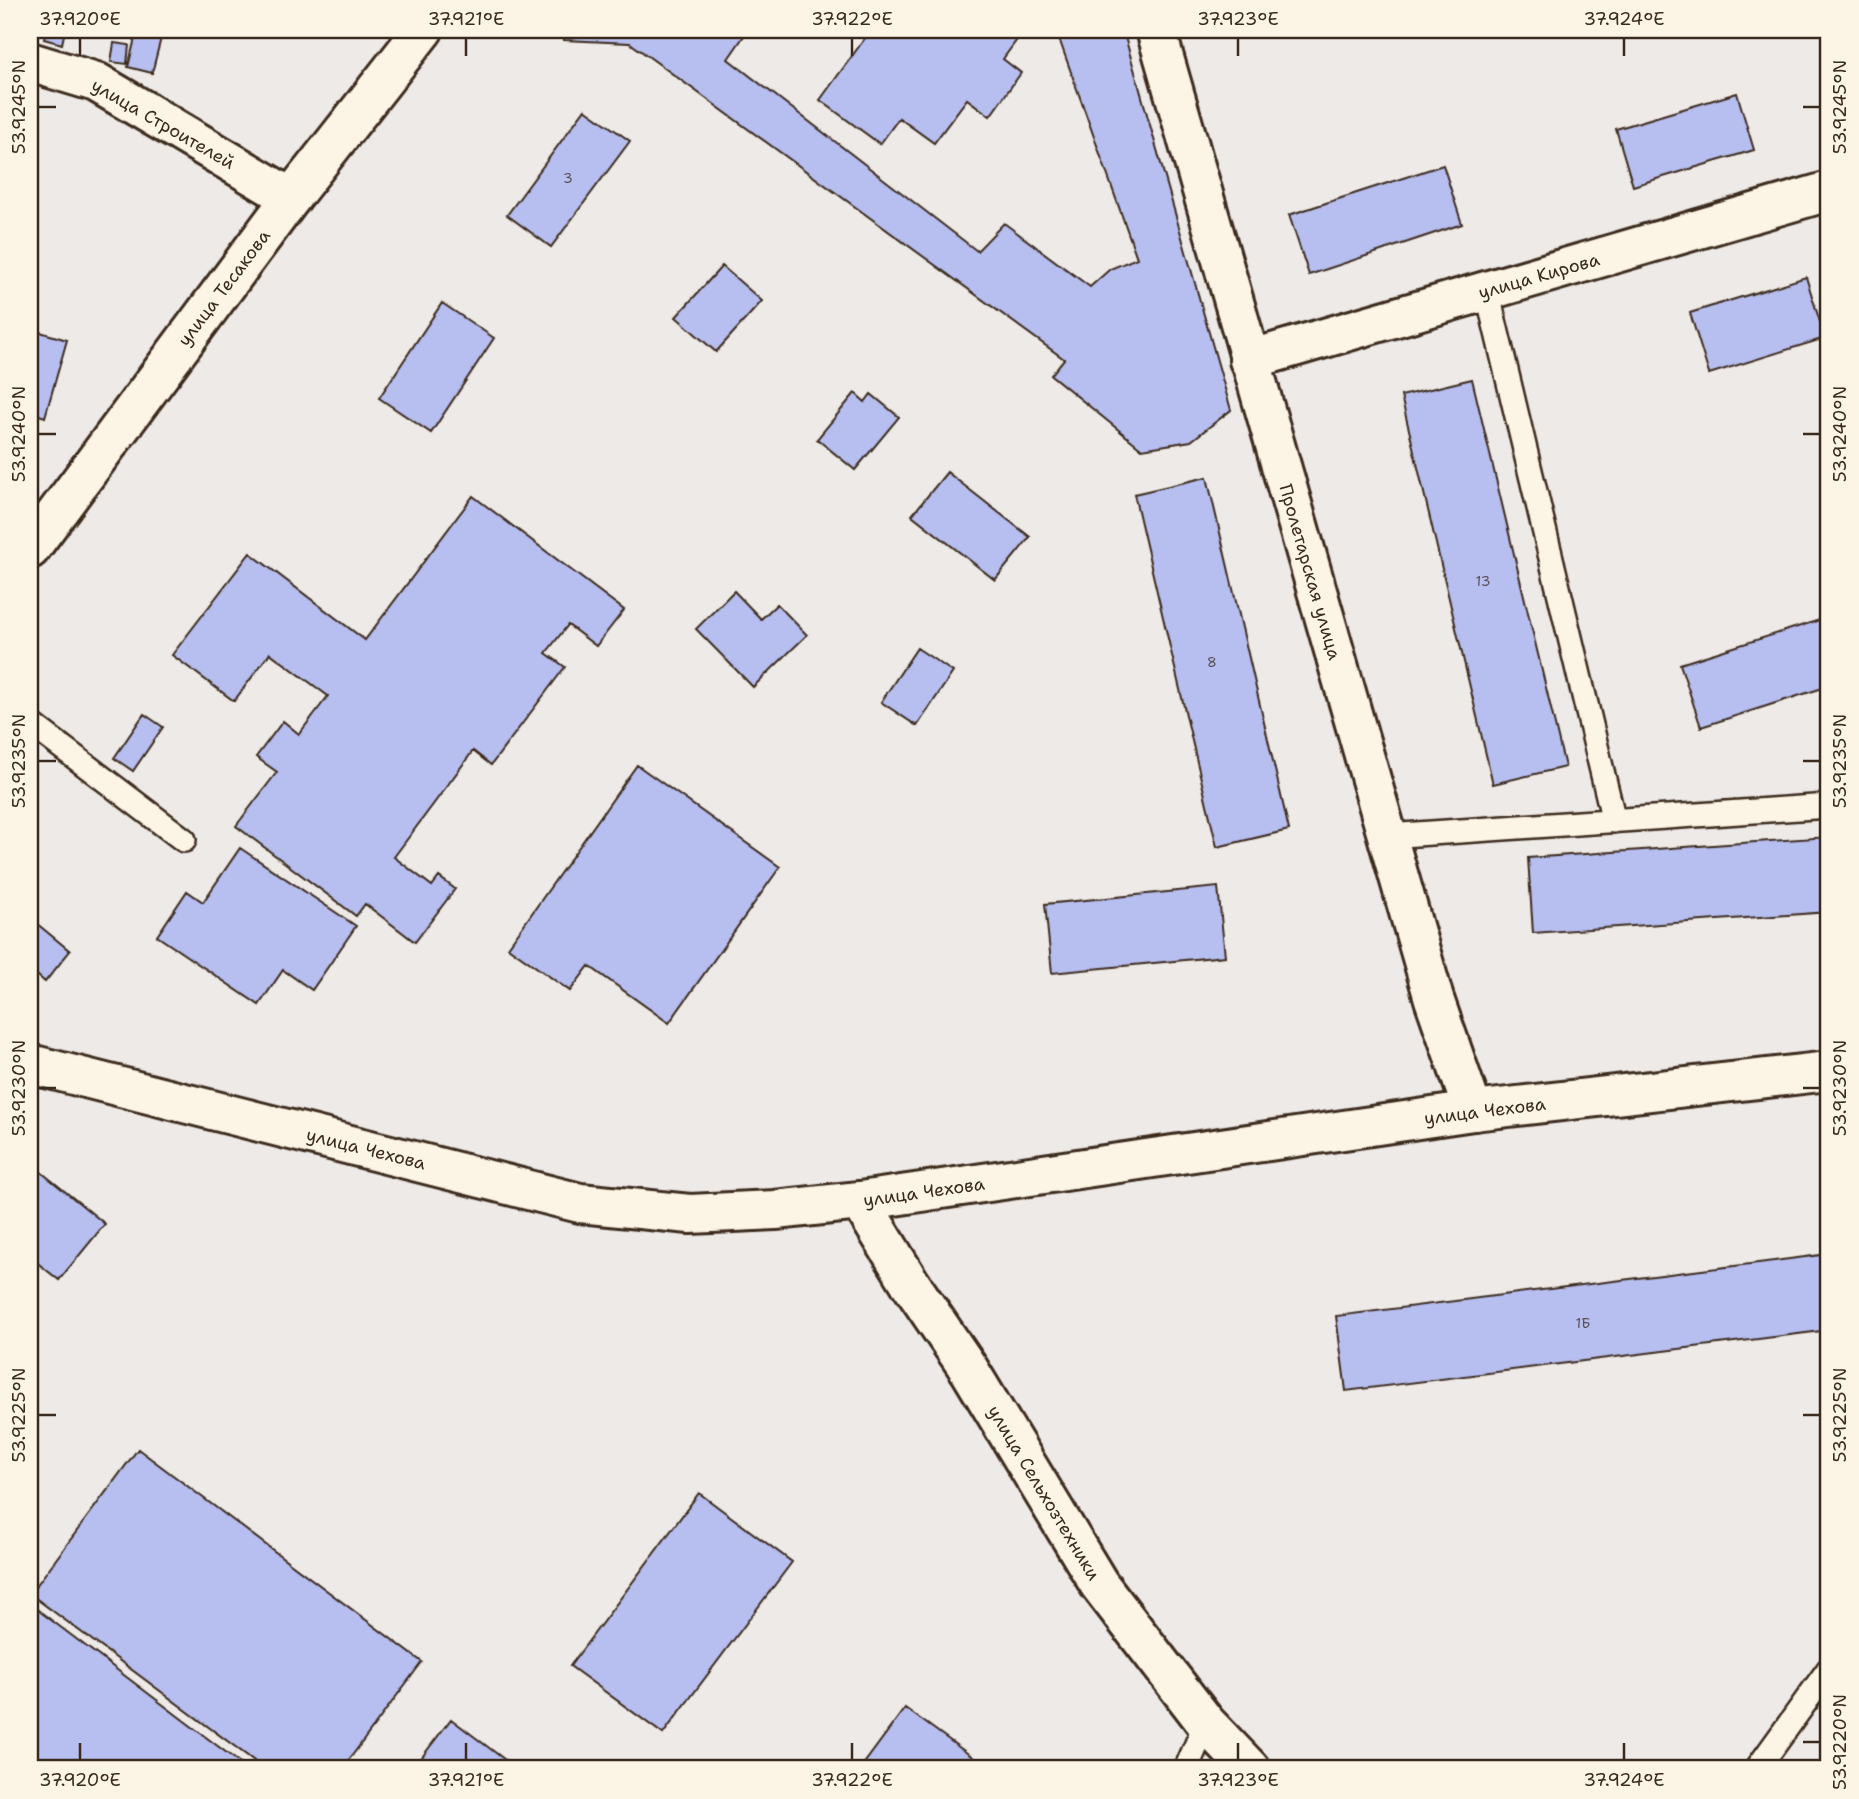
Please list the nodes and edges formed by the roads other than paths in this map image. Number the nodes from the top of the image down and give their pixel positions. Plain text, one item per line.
1 (423, 30) edge
2 (1156, 30) edge
3 (30, 62) edge
4 (1829, 191) edge
5 (291, 198) junction
6 (1487, 291) junction
7 (1249, 360) junction
8 (36, 530) edge
9 (30, 723) edge
10 (1829, 806) edge
11 (1614, 821) junction
12 (1387, 836) junction
13 (184, 840) dead end
14 (30, 1064) edge
15 (1829, 1071) edge
16 (1473, 1111) junction
17 (860, 1201) junction
18 (1829, 1669) edge
19 (1206, 1723) junction
20 (1186, 1769) edge
21 (1250, 1769) edge
22 (1757, 1769) edge

1 - 5 street, улица Тесакова
2 - 7 street, Пролетарская улица
3 - 5 street, улица Строителей
4 - 6 street, улица Кирова
5 - 8 street, улица Тесакова
6 - 7 street, улица Кирова
6 - 11 lane
7 - 12 street, Пролетарская улица
9 - 13 lane
10 - 11 lane
11 - 12 lane
12 - 16 street, Пролетарская улица
14 - 17 street, улица Чехова
15 - 16 street, улица Чехова
16 - 17 street, улица Чехова
17 - 19 street, улица Сельхозтехники
18 - 22 lane
19 - 20 lane
19 - 21 street, улица Сельхозтехники

